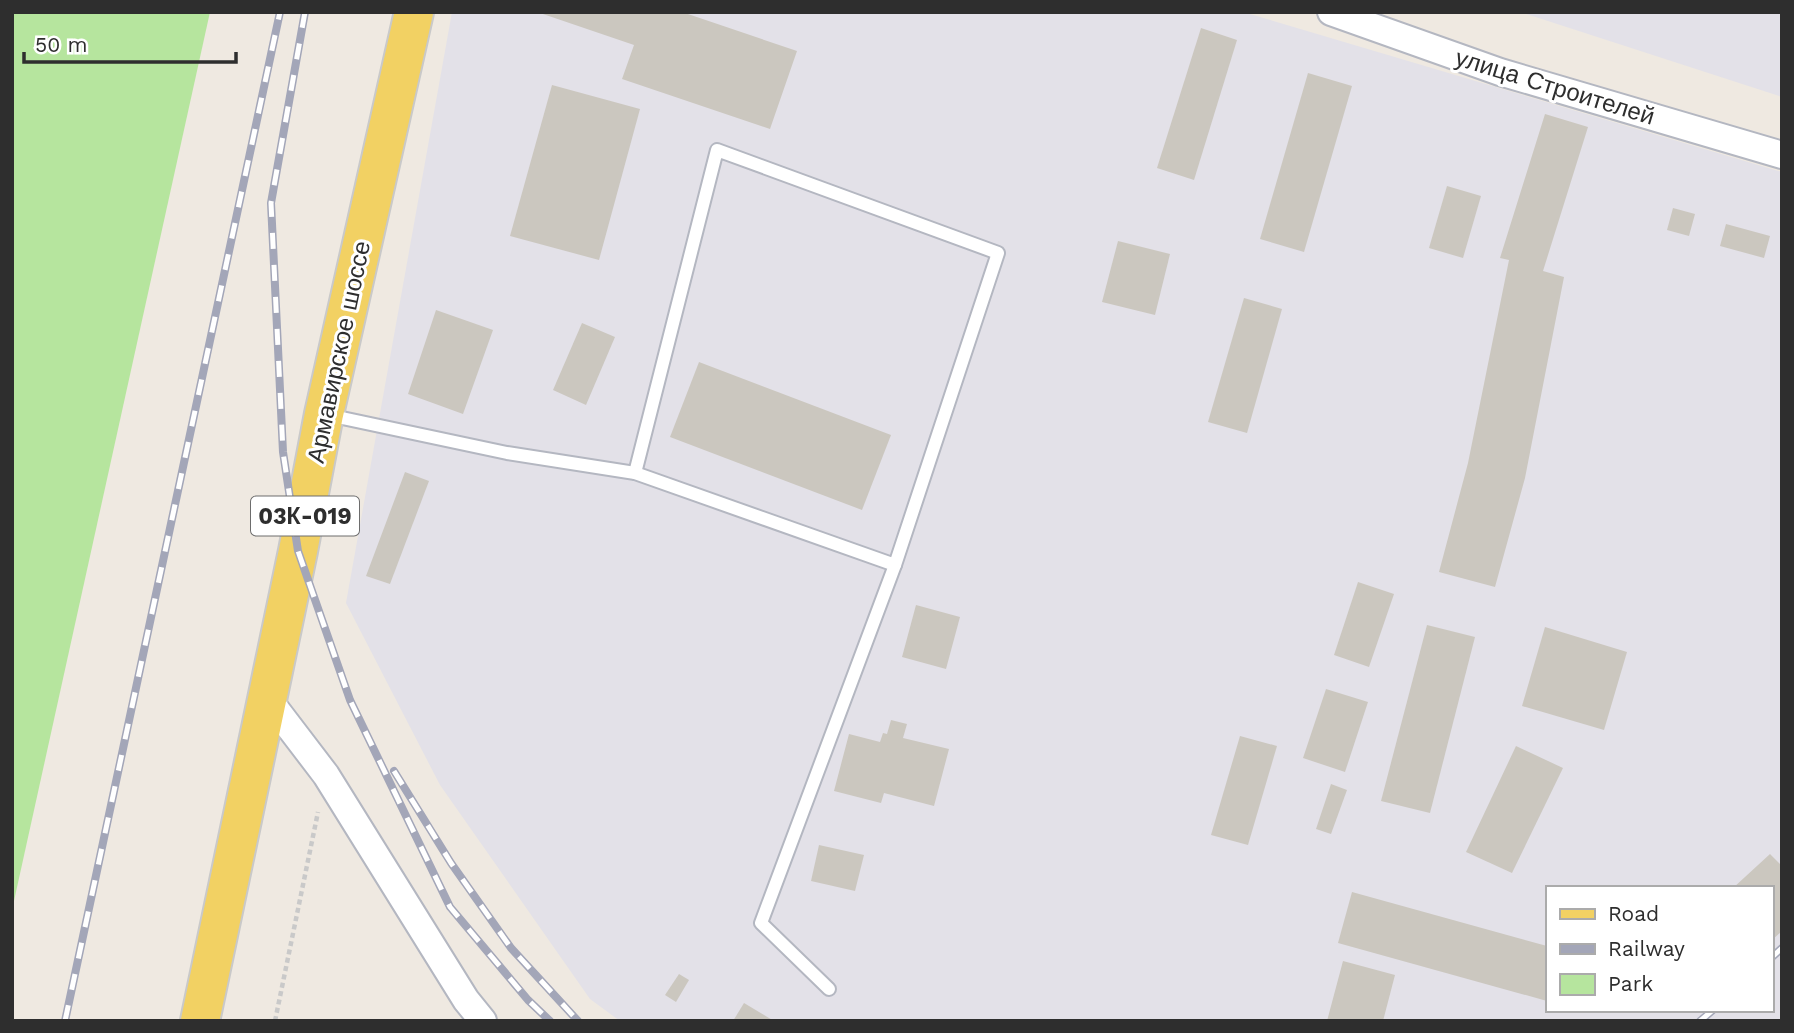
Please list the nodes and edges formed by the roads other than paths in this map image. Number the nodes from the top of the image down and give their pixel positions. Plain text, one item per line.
1 (414, 12) edge
2 (1331, 12) edge
3 (1782, 155) edge
4 (324, 414) junction
5 (635, 473) junction
6 (895, 565) junction
7 (268, 699) junction
8 (829, 989) dead end
9 (200, 1021) edge
10 (484, 1021) edge

1 - 4 main road, Армавирское шоссе / 03К-019
2 - 3 street, улица Строителей
4 - 5 lane
4 - 7 main road, Армавирское шоссе / 03К-019
5 - 6 lane
5 - 6 lane
6 - 8 lane
7 - 9 main road, Армавирское шоссе / 03К-019
7 - 10 street

